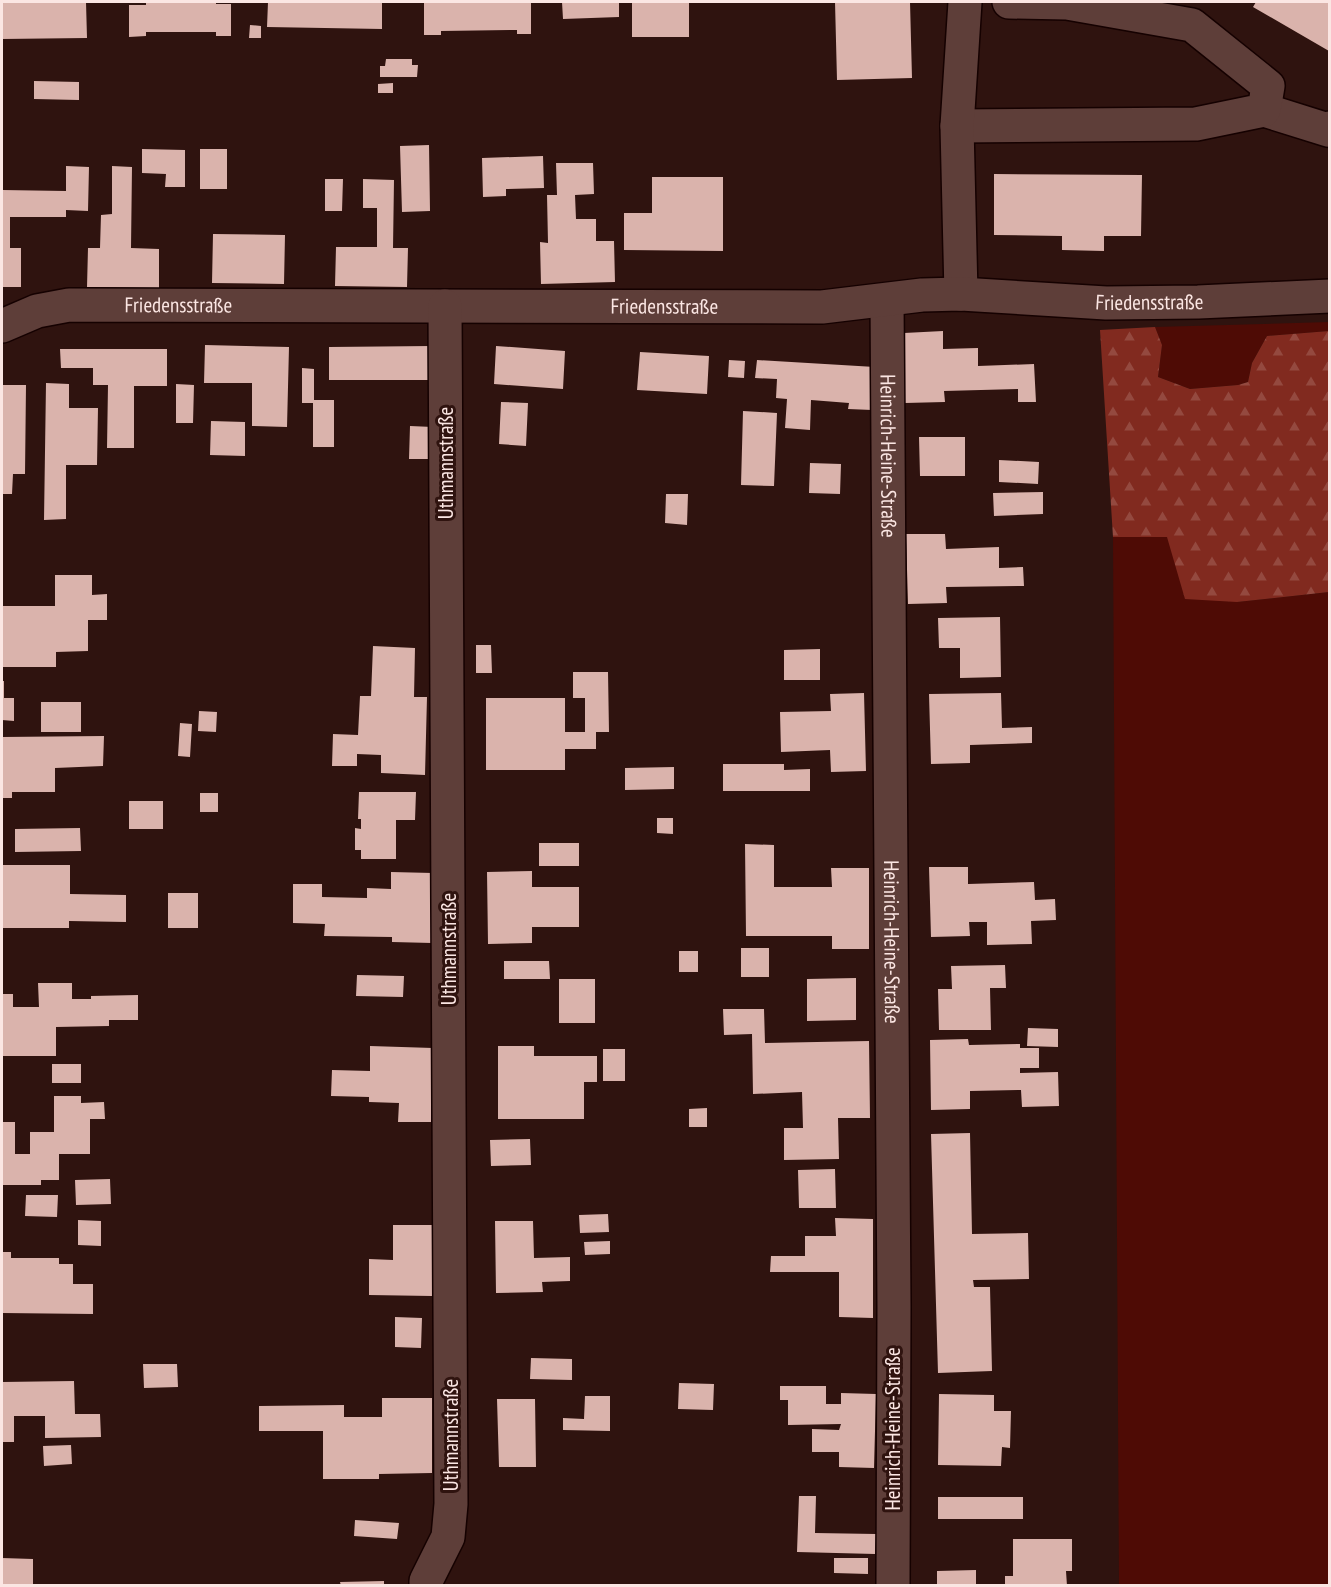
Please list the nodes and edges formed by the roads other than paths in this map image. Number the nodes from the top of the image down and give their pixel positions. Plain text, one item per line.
1 (965, 2) edge
2 (1009, 2) edge
3 (1264, 110) junction
4 (957, 126) junction
5 (1329, 128) edge
6 (961, 294) junction
7 (1329, 296) edge
8 (887, 300) junction
9 (445, 306) junction
10 (2, 327) edge
11 (426, 1586) edge
12 (893, 1586) edge

1 - 4 street
2 - 3 street
3 - 4 street
3 - 5 street
4 - 6 street
6 - 7 street, Friedensstraße
6 - 8 street, Friedensstraße
8 - 9 street, Friedensstraße
8 - 12 street, Heinrich-Heine-Straße
9 - 10 street, Friedensstraße
9 - 11 street, Uthmannstraße

